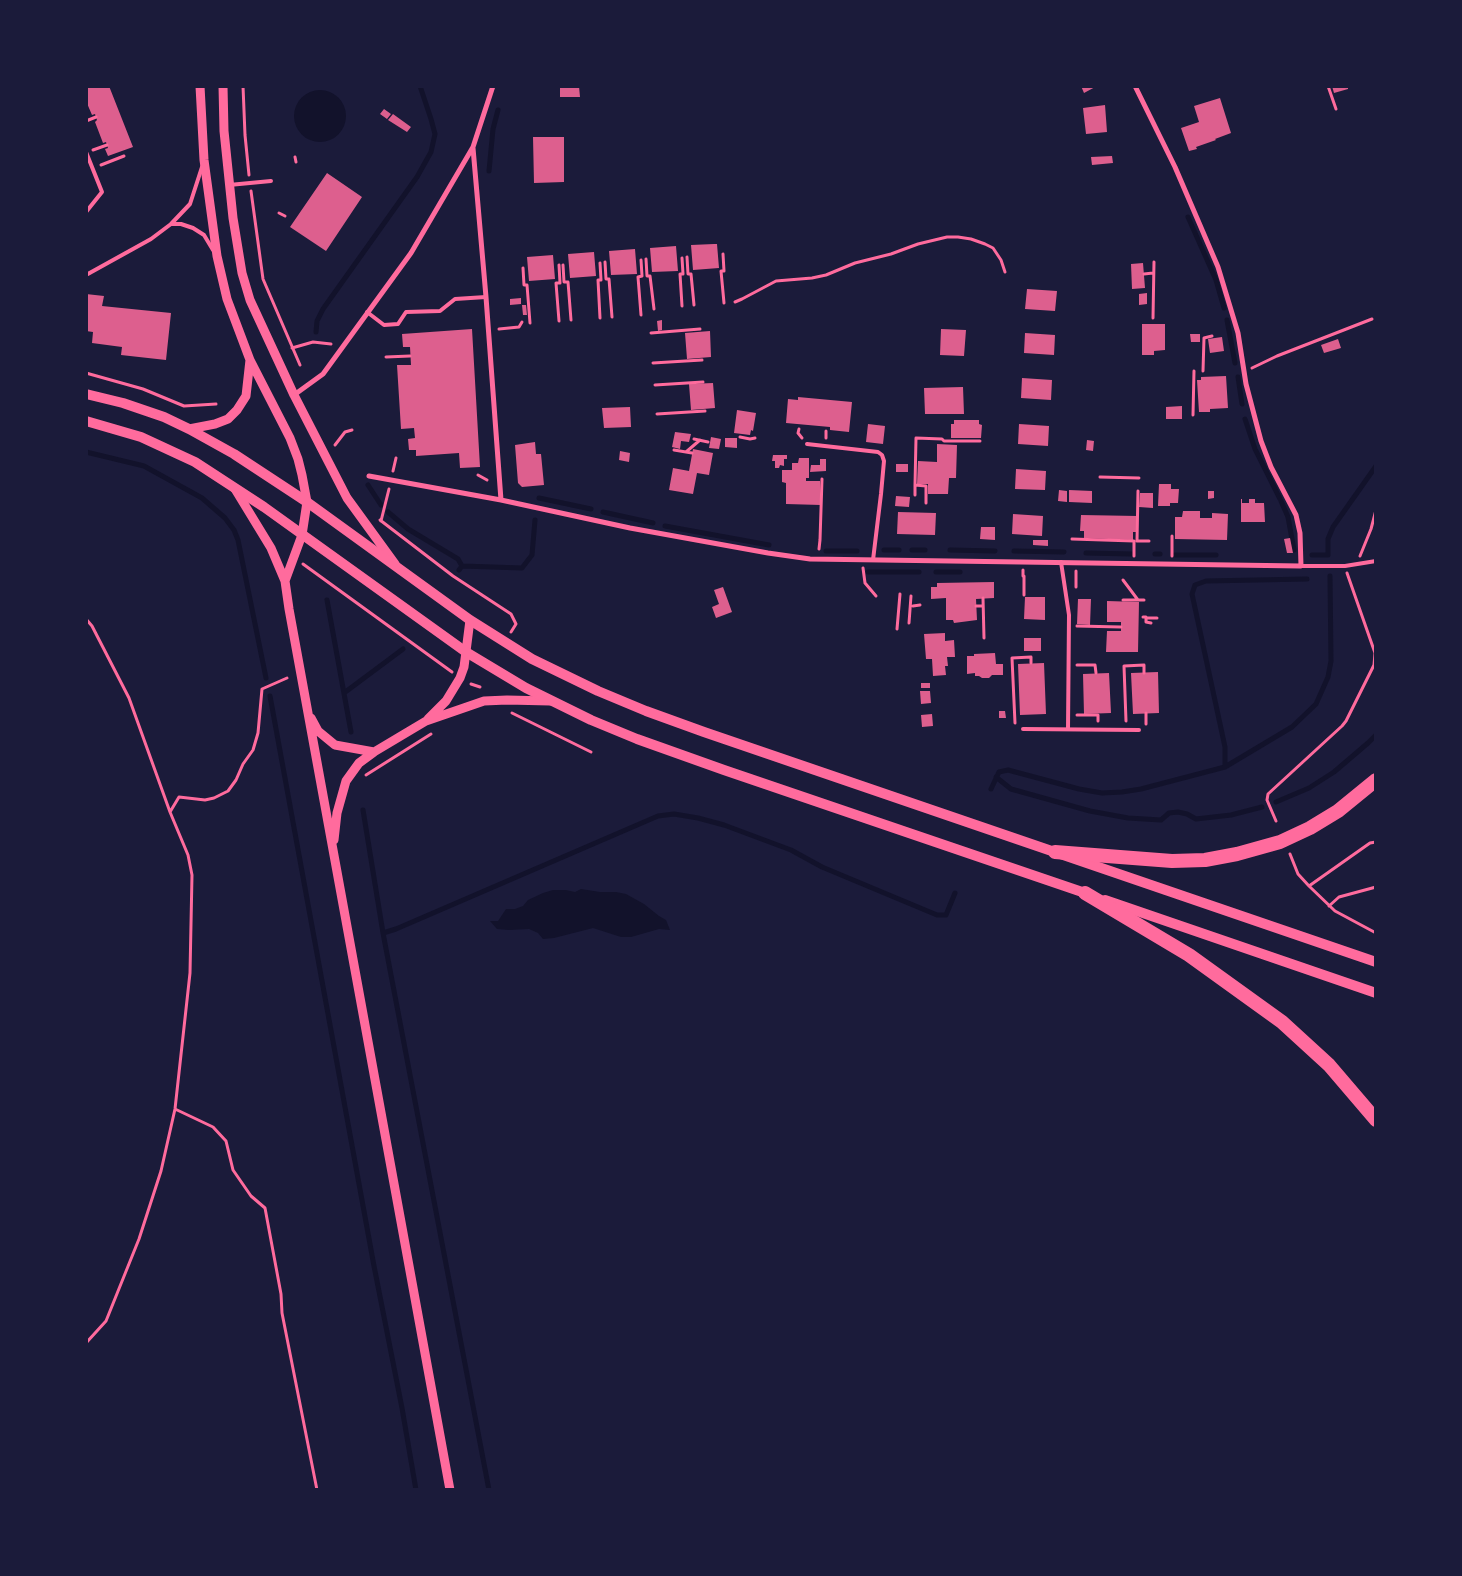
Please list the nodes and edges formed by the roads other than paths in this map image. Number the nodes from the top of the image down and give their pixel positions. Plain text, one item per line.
1 (200, 86) edge
2 (222, 86) edge
3 (492, 86) edge
4 (1135, 86) edge
5 (473, 147) junction
6 (86, 152) edge
7 (204, 160) junction
8 (271, 181) dead end
9 (229, 185) junction
10 (86, 212) edge
11 (171, 224) junction
12 (217, 256) junction
13 (86, 275) edge
14 (486, 297) junction
15 (367, 312) junction
16 (250, 360) junction
17 (86, 394) edge
18 (294, 396) junction
19 (86, 421) edge
20 (189, 429) junction
21 (807, 444) dead end
22 (369, 476) dead end
23 (234, 486) junction
24 (501, 500) junction
25 (307, 502) junction
26 (302, 535) junction
27 (873, 560) junction
28 (1376, 561) edge
29 (1060, 562) junction
30 (1301, 566) junction
31 (400, 570) junction
32 (285, 581) junction
33 (470, 620) junction
34 (466, 652) junction
35 (550, 700) junction
36 (306, 709) junction
37 (426, 721) junction
38 (1023, 728) road end
39 (1068, 729) junction
40 (1139, 730) dead end
41 (374, 752) junction
42 (1376, 780) edge
43 (333, 850) junction
44 (1055, 852) junction
45 (1085, 893) junction
46 (1376, 962) edge
47 (1376, 993) edge
48 (1376, 1120) edge
49 (450, 1490) edge

1 - 7 street
2 - 9 street
3 - 5 street
4 - 30 street
5 - 14 street
5 - 15 street
6 - 10 lane
7 - 11 lane
7 - 12 street
8 - 9 lane
9 - 18 street
11 - 12 lane
11 - 13 lane
12 - 16 street
14 - 15 lane
14 - 24 street
15 - 18 street
16 - 20 street
16 - 25 street
17 - 20 main road
18 - 31 street
19 - 23 main road
20 - 25 main road
21 - 27 lane
22 - 24 street
23 - 26 main road
23 - 32 street
24 - 27 street
25 - 26 street
25 - 31 main road
26 - 32 street
26 - 34 main road
27 - 29 street
28 - 30 lane
29 - 30 street
29 - 39 lane
31 - 33 main road
32 - 36 street
33 - 34 street
33 - 44 main road
34 - 35 main road
34 - 37 street
35 - 37 street
35 - 45 main road
36 - 41 street
36 - 43 street
37 - 41 street
38 - 39 lane
39 - 40 lane
41 - 43 street
42 - 44 highway
43 - 49 street
44 - 46 main road
45 - 47 main road
45 - 48 highway

